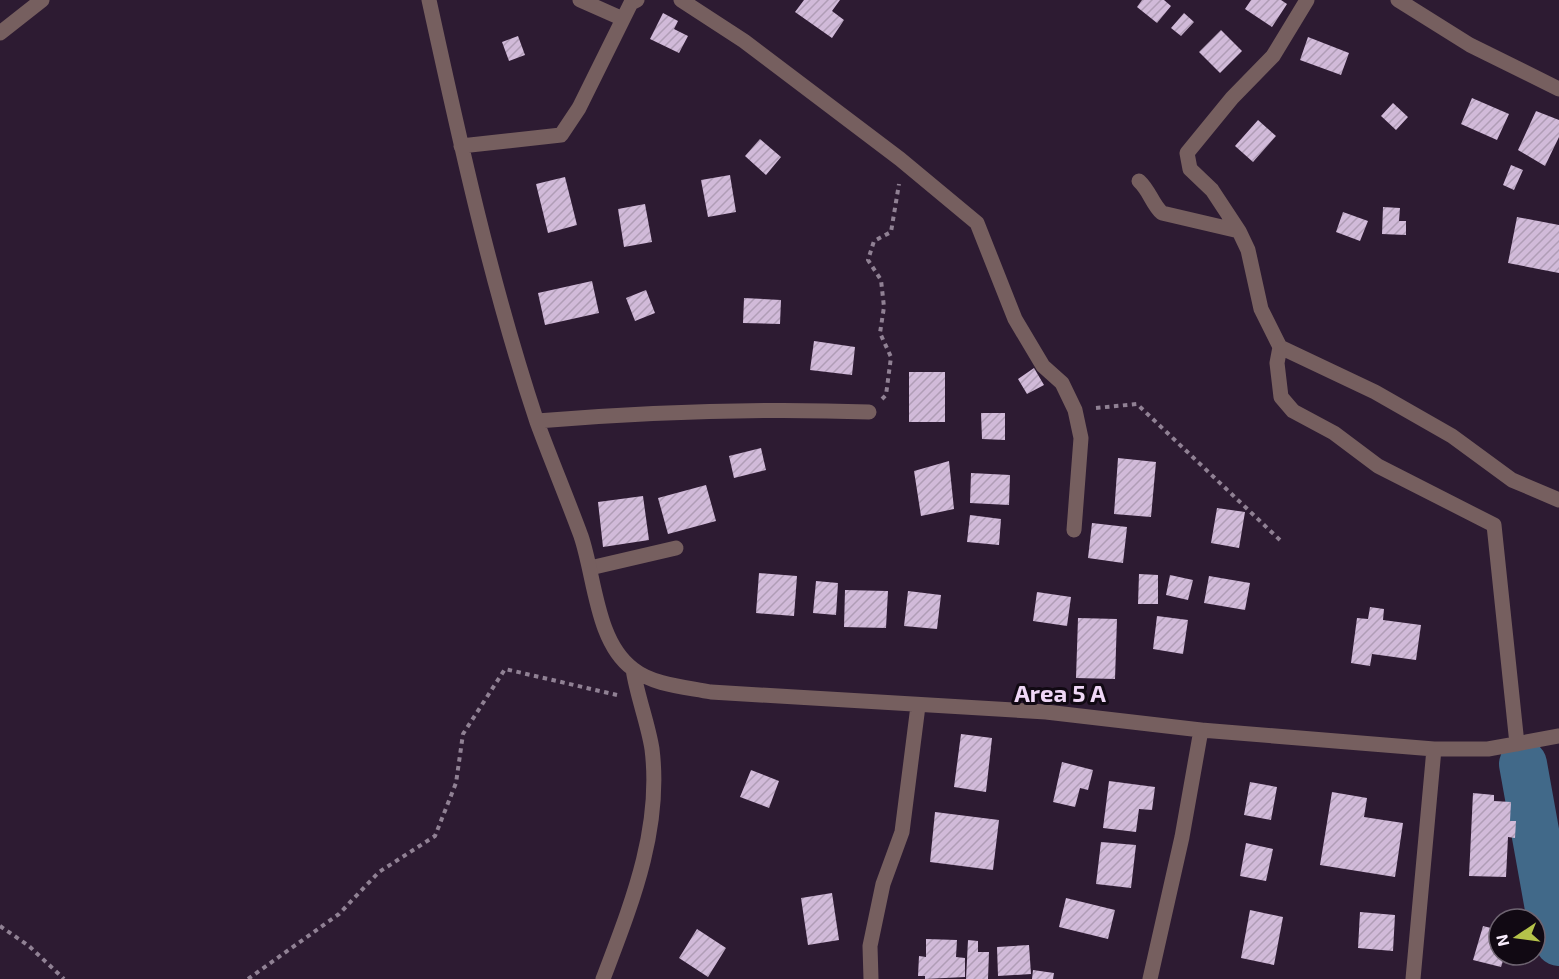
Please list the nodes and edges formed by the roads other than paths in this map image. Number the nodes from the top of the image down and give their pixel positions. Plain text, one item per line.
1 (42, 0) edge
2 (429, 0) edge
3 (580, 0) edge
4 (637, 0) edge
5 (681, 0) edge
6 (1307, 0) edge
7 (1398, 0) edge
8 (623, 19) junction
9 (0, 33) edge
10 (1559, 90) edge
11 (461, 146) junction
12 (1139, 181) dead end
13 (1239, 231) junction
14 (1280, 347) junction
15 (868, 412) road end
16 (537, 421) junction
17 (1559, 500) edge
18 (1074, 530) dead end
19 (676, 548) dead end
20 (590, 568) junction
21 (633, 669) junction
22 (918, 706) junction
23 (1201, 730) junction
24 (1559, 736) edge
25 (1517, 744) junction
26 (1434, 749) junction
27 (603, 979) edge
28 (871, 979) edge
29 (1150, 979) edge
30 (1413, 979) edge

1 - 9 street
2 - 11 street
3 - 8 street
4 - 8 street
5 - 18 street
6 - 13 street
7 - 10 street
8 - 11 street
11 - 16 street
12 - 13 street
13 - 14 street
14 - 17 street
14 - 25 street
15 - 16 street
16 - 20 street
19 - 20 street
20 - 21 street
21 - 22 street
21 - 27 street
22 - 23 street
22 - 28 street
23 - 26 street
23 - 29 street
24 - 25 street
25 - 26 street
26 - 30 street

